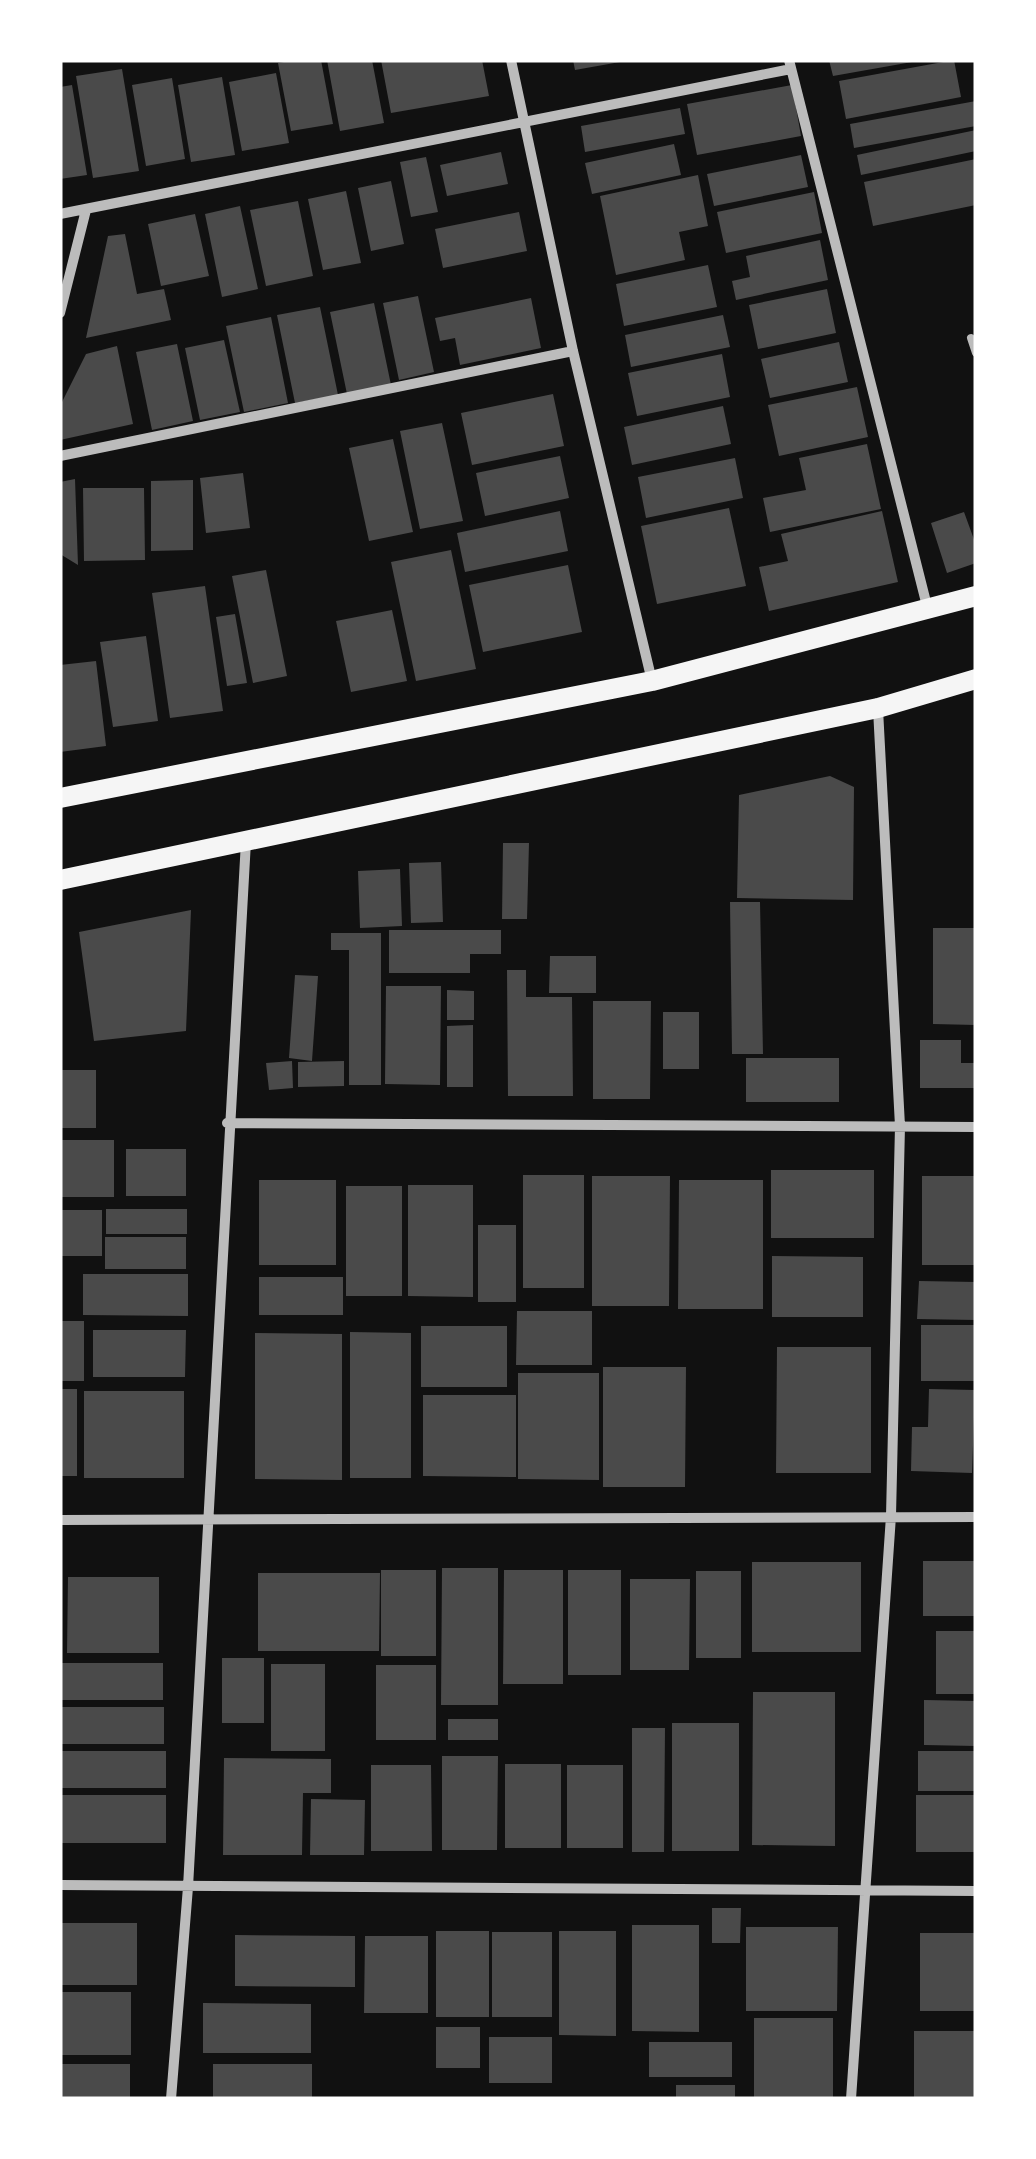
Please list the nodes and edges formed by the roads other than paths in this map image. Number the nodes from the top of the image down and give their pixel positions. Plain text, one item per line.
1 (511, 60) edge
2 (790, 64) edge
3 (523, 122) junction
4 (86, 210) junction
5 (60, 214) edge
6 (60, 313) edge
7 (970, 338) dead end
8 (573, 351) junction
9 (976, 352) edge
10 (60, 456) edge
11 (976, 596) edge
12 (928, 612) junction
13 (976, 679) edge
14 (652, 680) junction
15 (878, 708) junction
16 (60, 798) edge
17 (246, 841) junction
18 (60, 880) edge
19 (227, 1124) junction
20 (900, 1126) junction
21 (976, 1127) edge
22 (890, 1516) junction
23 (976, 1518) edge
24 (60, 1520) edge
25 (208, 1522) junction
26 (60, 1885) edge
27 (188, 1887) junction
28 (868, 1889) junction
29 (976, 1892) edge
30 (171, 2099) edge
31 (851, 2099) edge

1 - 3 street
2 - 3 street
2 - 12 street
3 - 4 street
3 - 8 street
4 - 5 street
4 - 6 street
7 - 9 lane
8 - 10 street
8 - 14 street
11 - 12 main road
12 - 14 main road
13 - 15 main road
14 - 16 main road
15 - 17 main road
15 - 20 street
17 - 18 main road
17 - 19 street
19 - 20 street
19 - 25 street
20 - 21 street
20 - 22 street
22 - 23 street
22 - 25 street
22 - 28 street
24 - 25 street
25 - 27 street
26 - 27 street
27 - 28 street
27 - 30 street
28 - 29 street
28 - 31 street

